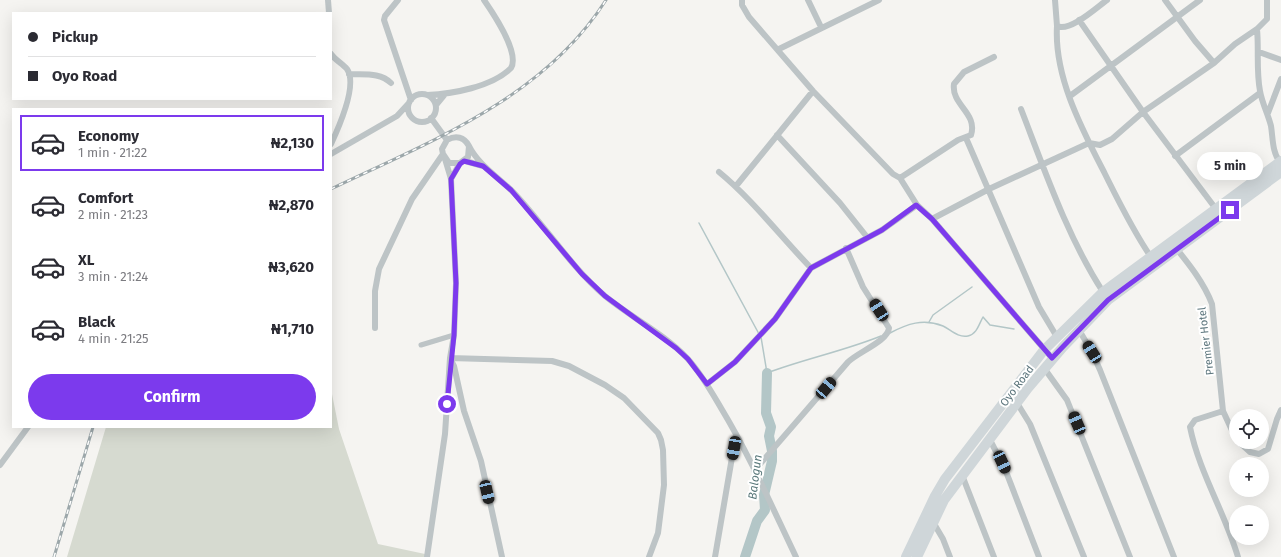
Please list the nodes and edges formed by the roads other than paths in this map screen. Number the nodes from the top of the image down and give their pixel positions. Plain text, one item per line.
1 (328, 0) edge
2 (398, 0) edge
3 (484, 0) edge
4 (742, 0) edge
5 (808, 0) edge
6 (1055, 0) edge
7 (1107, 0) edge
8 (1165, 0) edge
9 (1200, 0) edge
10 (1267, 0) edge
11 (876, 1) edge
12 (329, 12) edge
13 (1178, 17) junction
14 (1079, 20) junction
15 (1057, 26) junction
16 (821, 27) junction
17 (1257, 29) junction
18 (779, 49) junction
19 (1259, 52) junction
20 (332, 55) edge
21 (994, 57) dead end
22 (1281, 60) edge
23 (1214, 63) junction
24 (1110, 66) junction
25 (349, 74) junction
26 (1281, 78) edge
27 (391, 83) dead end
28 (813, 91) junction
29 (1260, 93) junction
30 (445, 94) junction
31 (427, 95) junction
32 (1070, 96) junction
33 (410, 101) junction
34 (436, 105) junction
35 (1021, 109) dead end
36 (1143, 112) junction
37 (1268, 113) junction
38 (397, 116) junction
39 (411, 116) junction
40 (431, 118) junction
41 (777, 135) junction
42 (966, 138) junction
43 (447, 140) junction
44 (332, 141) edge
45 (1089, 143) junction
46 (469, 146) junction
47 (332, 153) edge
48 (1175, 156) junction
49 (444, 157) junction
50 (462, 162) junction
51 (1281, 164) edge
52 (1042, 165) junction
53 (483, 166) junction
54 (719, 172) dead end
55 (900, 178) junction
56 (451, 179) junction
57 (736, 186) junction
58 (989, 189) junction
59 (916, 205) junction
60 (1216, 209) junction
61 (932, 219) junction
62 (867, 237) junction
63 (1173, 246) junction
64 (846, 248) junction
65 (1151, 257) junction
66 (811, 268) junction
67 (1103, 292) junction
68 (375, 328) dead end
69 (1079, 330) junction
70 (454, 335) junction
71 (1057, 336) junction
72 (421, 345) dead end
73 (1044, 350) junction
74 (450, 358) junction
75 (1052, 358) junction
76 (1044, 368) junction
77 (707, 384) junction
78 (1017, 403) junction
79 (1281, 410) edge
80 (1223, 411) junction
81 (1229, 423) edge
82 (27, 428) edge
83 (736, 434) junction
84 (990, 440) junction
85 (1269, 446) edge
86 (1247, 449) edge
87 (1268, 449) edge
88 (0, 465) edge
89 (754, 471) junction
90 (962, 475) junction
91 (933, 522) junction
92 (427, 557) edge
93 (502, 557) edge
94 (649, 557) edge
95 (715, 557) edge
96 (796, 557) edge
97 (906, 557) edge
98 (917, 557) edge
99 (950, 557) edge
100 (994, 557) edge
101 (1039, 557) edge
102 (1084, 557) edge
103 (1130, 557) edge
104 (1174, 557) edge
105 (1238, 557) edge

1 - 12 street
2 - 33 street
3 - 30 street
4 - 18 street
5 - 16 street
6 - 15 street
7 - 14 street
8 - 13 street
9 - 13 street
10 - 17 street
11 - 16 street
13 - 23 street
13 - 24 street
14 - 15 street
14 - 24 street
15 - 32 street
16 - 18 street
17 - 19 street
17 - 23 street
18 - 28 street
19 - 22 street
19 - 29 street
20 - 25 street
21 - 42 street
23 - 36 street
24 - 32 street
24 - 36 street
25 - 27 street
25 - 44 street
26 - 37 street
28 - 41 street
28 - 55 street
29 - 37 street
29 - 48 street
30 - 31 street
30 - 34 street
31 - 33 street
31 - 34 street
32 - 45 street
33 - 38 street
33 - 39 street
34 - 40 street
35 - 52 street
36 - 45 street
36 - 48 street
37 - 51 street
38 - 39 street
38 - 47 street
39 - 40 street
40 - 43 street
41 - 57 street
41 - 62 street
42 - 55 street
42 - 58 street
43 - 46 street
43 - 49 street
45 - 52 street
45 - 65 street
46 - 50 street
46 - 53 street
48 - 60 street
49 - 50 street
49 - 56 street
49 - 68 street
50 - 53 street
50 - 56 street
51 - 60 main road, Oyo Road
51 - 63 main road, Oyo Road
52 - 58 street
52 - 67 street
53 - 77 street
54 - 57 street
55 - 59 street
56 - 70 street
57 - 66 street
58 - 61 street
58 - 71 street
59 - 61 street
59 - 62 street
60 - 63 main road, Oyo Road
61 - 73 street
62 - 64 street
63 - 65 main road, Oyo Road
63 - 69 main road, Oyo Road
63 - 80 street, Premier Hotel
64 - 66 street
64 - 89 street
65 - 67 main road, Oyo Road
66 - 77 street
67 - 71 main road, Oyo Road
69 - 75 main road, Oyo Road
69 - 104 street
70 - 72 street
70 - 74 street
71 - 73 main road, Oyo Road
73 - 75 street
73 - 97 main road, Oyo Road
74 - 92 street
74 - 93 street
74 - 94 street
75 - 76 main road, Oyo Road
76 - 78 main road, Oyo Road
76 - 103 street
77 - 83 street
78 - 84 main road, Oyo Road
78 - 102 street
79 - 85 street
80 - 81 street, Premier Hotel
80 - 105 street
82 - 88 street
83 - 89 street
83 - 95 street
84 - 90 main road, Oyo Road
84 - 101 street
86 - 87 street
89 - 96 street
90 - 91 main road, Oyo Road
90 - 100 street
91 - 98 main road, Oyo Road
91 - 99 street

